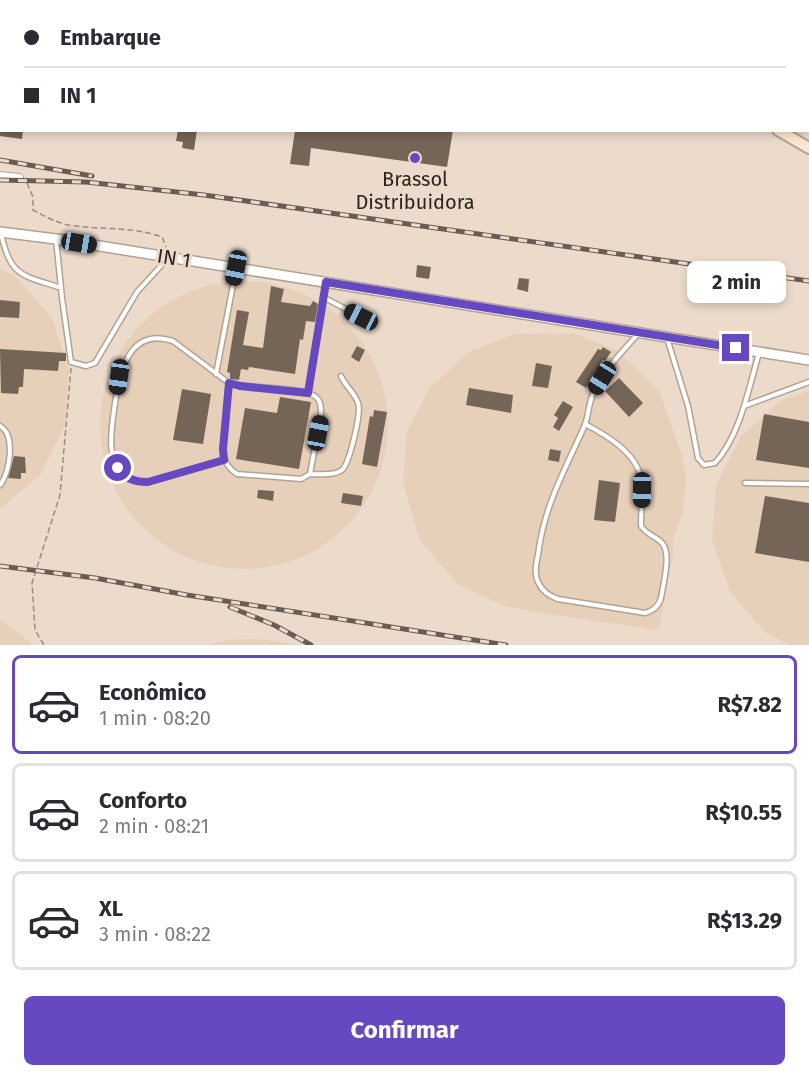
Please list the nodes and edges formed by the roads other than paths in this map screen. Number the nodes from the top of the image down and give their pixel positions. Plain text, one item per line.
1 (782, 132) edge
2 (809, 147) edge
3 (0, 176) edge
4 (19, 178) road end
5 (1, 232) edge
6 (56, 239) junction
7 (168, 257) junction
8 (236, 268) junction
9 (326, 282) junction
10 (61, 288) junction
11 (323, 297) junction
12 (361, 317) dead end
13 (639, 333) junction
14 (667, 337) junction
15 (759, 352) junction
16 (809, 360) edge
17 (216, 374) junction
18 (341, 376) dead end
19 (809, 382) edge
20 (229, 383) junction
21 (308, 393) junction
22 (744, 406) junction
23 (585, 424) junction
24 (0, 426) edge
25 (224, 460) junction
26 (310, 474) junction
27 (745, 483) dead end
28 (809, 484) edge
29 (0, 485) edge

1 - 2 main road
3 - 4 street
5 - 6 street, IN 1
5 - 10 lane
6 - 7 street, IN 1
6 - 10 lane
7 - 8 street, IN 1
7 - 10 lane
8 - 9 street, IN 1
8 - 17 lane
9 - 11 lane
9 - 13 street, IN 1
11 - 12 lane
11 - 21 lane
13 - 14 street, IN 1
13 - 23 lane
14 - 15 street, IN 1
14 - 22 lane
15 - 16 street, IN 1
15 - 22 lane
17 - 20 lane
17 - 25 lane
18 - 26 lane
19 - 22 lane
20 - 21 lane
20 - 25 lane
21 - 26 lane
23 - 23 lane
24 - 29 lane
25 - 26 lane
27 - 28 lane

